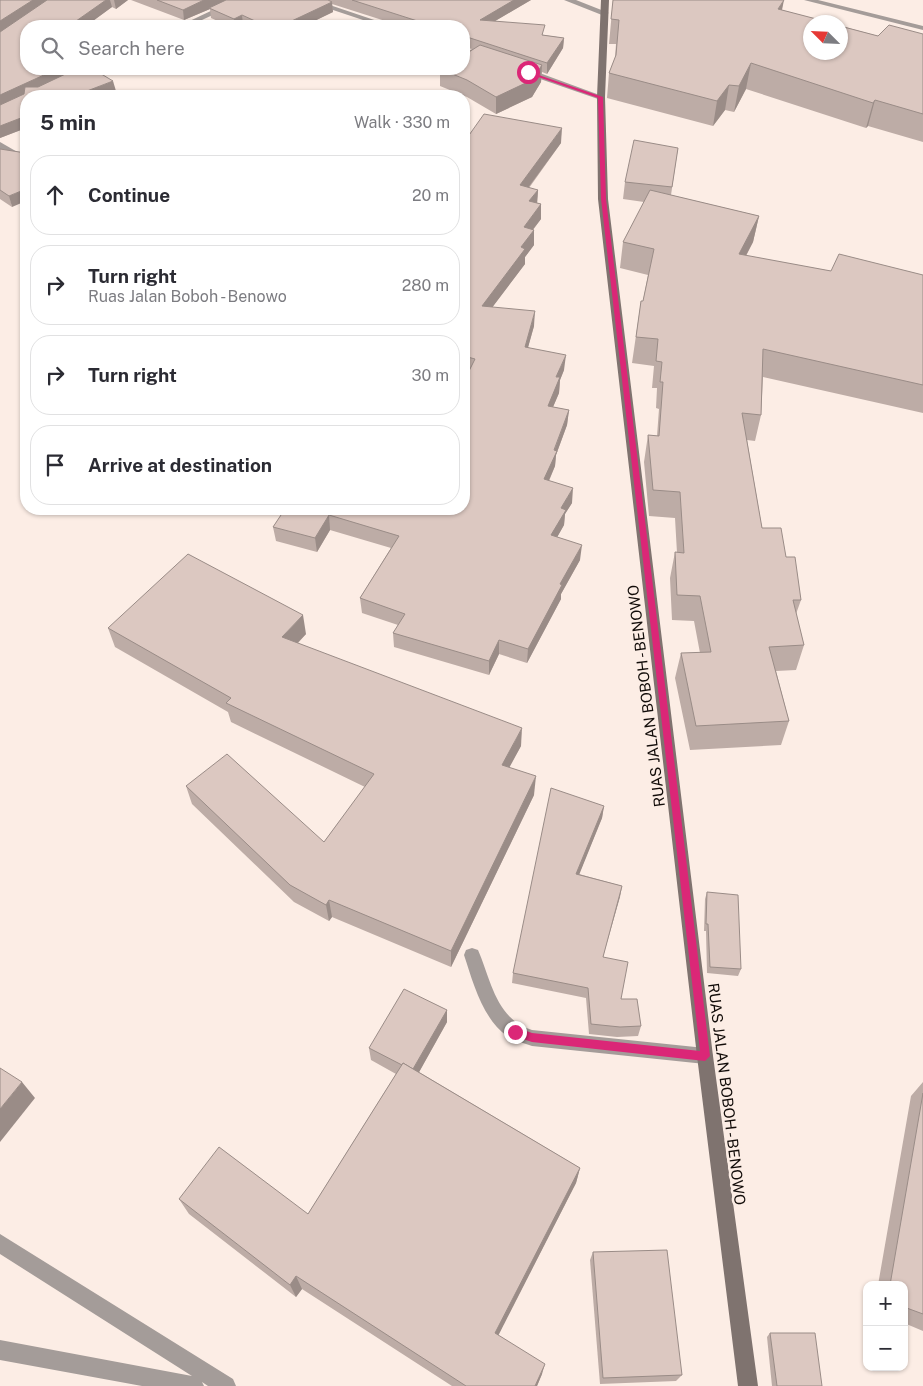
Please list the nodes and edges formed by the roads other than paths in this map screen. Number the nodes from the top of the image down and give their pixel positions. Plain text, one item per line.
1 (241, 0) edge
2 (307, 0) edge
3 (568, 0) edge
4 (808, 0) edge
5 (605, 6) edge
6 (196, 20) edge
7 (369, 20) edge
8 (923, 28) edge
9 (510, 66) edge
10 (600, 97) junction
11 (0, 145) edge
12 (20, 157) edge
13 (472, 955) dead end
14 (705, 1056) junction
15 (0, 1243) edge
16 (0, 1350) edge
17 (194, 1386) edge
18 (226, 1386) edge
19 (748, 1386) edge

1 - 6 street
2 - 7 street
3 - 5 street
4 - 8 street
5 - 10 main road, RUAS JALAN BOBOH - BENOWO
9 - 10 street
10 - 14 main road, RUAS JALAN BOBOH - BENOWO
11 - 12 street
13 - 14 street
14 - 19 main road, RUAS JALAN BOBOH - BENOWO
15 - 18 street
16 - 17 street

